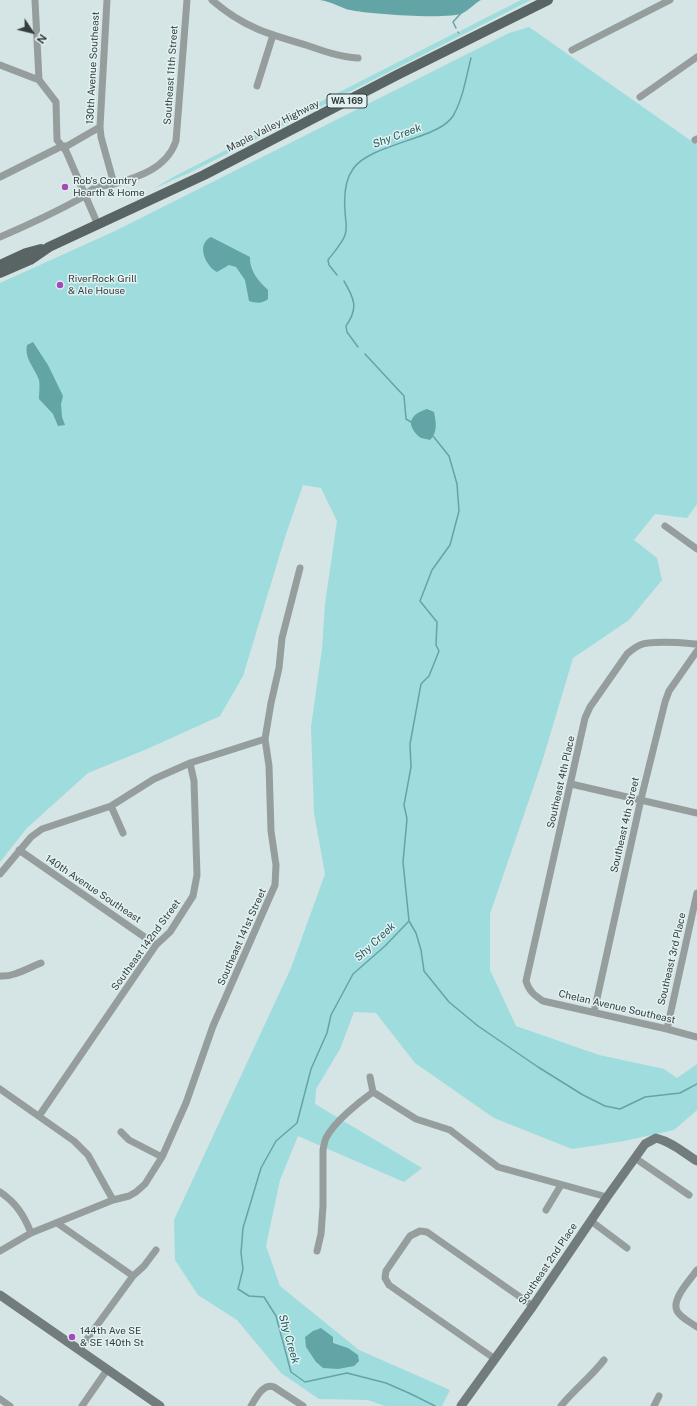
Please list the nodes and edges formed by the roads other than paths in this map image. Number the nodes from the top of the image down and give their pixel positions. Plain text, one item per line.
1 (35, 0) edge
2 (107, 0) edge
3 (186, 0) edge
4 (212, 0) edge
5 (548, 0) edge
6 (670, 0) edge
7 (273, 35) junction
8 (572, 50) dead end
9 (697, 57) edge
10 (358, 58) dead end
11 (0, 65) edge
12 (39, 80) junction
13 (257, 86) dead end
14 (640, 97) dead end
15 (100, 127) junction
16 (62, 146) junction
17 (0, 177) edge
18 (114, 184) junction
19 (85, 196) junction
20 (98, 225) junction
21 (0, 237) edge
22 (49, 248) junction
23 (0, 265) edge
24 (0, 273) edge
25 (665, 526) dead end
26 (697, 549) edge
27 (300, 568) dead end
28 (697, 644) edge
29 (697, 651) edge
30 (265, 739) junction
31 (190, 763) junction
32 (571, 784) junction
33 (641, 799) junction
34 (111, 806) junction
35 (697, 813) edge
36 (123, 833) dead end
37 (18, 850) junction
38 (0, 874) edge
39 (697, 893) edge
40 (156, 945) junction
41 (40, 963) dead end
42 (0, 976) edge
43 (534, 995) joint
44 (594, 1012) junction
45 (667, 1028) junction
46 (697, 1037) edge
47 (370, 1077) dead end
48 (0, 1088) edge
49 (373, 1092) junction
50 (38, 1116) junction
51 (121, 1132) dead end
52 (162, 1157) junction
53 (636, 1158) junction
54 (697, 1161) edge
55 (561, 1185) junction
56 (0, 1192) edge
57 (689, 1195) dead end
58 (607, 1197) junction
59 (113, 1200) junction
60 (546, 1210) dead end
61 (591, 1221) junction
62 (56, 1223) junction
63 (31, 1233) junction
64 (627, 1248) dead end
65 (156, 1250) dead end
66 (0, 1251) edge
67 (317, 1251) dead end
68 (697, 1270) edge
69 (133, 1276) junction
70 (0, 1295) edge
71 (533, 1306) junction
72 (697, 1326) edge
73 (79, 1350) junction
74 (495, 1359) junction
75 (604, 1360) dead end
76 (107, 1370) junction
77 (659, 1396) dead end
78 (0, 1399) edge
79 (10, 1406) edge
80 (82, 1406) edge
81 (160, 1406) edge
82 (251, 1406) edge
83 (303, 1406) edge
84 (461, 1406) edge
85 (561, 1406) edge
86 (654, 1406) edge

1 - 12 street
2 - 15 street, 130th Avenue Southeast
3 - 18 street, Southeast 11th Street
4 - 7 street
5 - 20 main road, Maple Valley Highway / WA 169
6 - 8 street
7 - 10 street
7 - 13 street
9 - 14 street
11 - 12 street
12 - 16 street
15 - 16 street
15 - 18 street, 130th Avenue Southeast
16 - 17 street
16 - 19 street
18 - 19 street
19 - 20 street
19 - 21 street
20 - 22 main road, Maple Valley Highway / WA 169
22 - 23 main road, Maple Valley Highway / WA 169
22 - 24 main road, Maple Valley Highway / WA 169
25 - 26 street
27 - 30 street, Southeast 141st Street
28 - 32 street, Southeast 4th Place
29 - 33 street, Southeast 4th Street
30 - 31 street
30 - 52 street, Southeast 141st Street
31 - 34 street
31 - 40 street, Southeast 142nd Street
32 - 33 street
32 - 43 street, Southeast 4th Place
33 - 35 street
33 - 44 street, Southeast 4th Street
34 - 36 street
34 - 37 street
37 - 38 street
37 - 40 street, 140th Avenue Southeast
39 - 45 street, Southeast 3rd Place
40 - 50 street, Southeast 142nd Street
41 - 42 street
43 - 44 street, Chelan Avenue Southeast
44 - 45 street, Chelan Avenue Southeast
45 - 46 street, Chelan Avenue Southeast
47 - 49 street
48 - 50 street
49 - 55 street
49 - 67 street
50 - 59 street
51 - 52 street
52 - 59 street, Southeast 141st Street
53 - 54 street, Southeast 2nd Place
53 - 57 street
53 - 58 street, Southeast 2nd Place
55 - 58 street
55 - 60 street
56 - 63 street
58 - 61 street, Southeast 2nd Place
59 - 62 street
61 - 64 street
61 - 71 street, Southeast 2nd Place
62 - 63 street
62 - 69 street
63 - 66 street
65 - 69 street
68 - 72 street
69 - 73 street
70 - 73 street
71 - 74 street, Southeast 2nd Place
71 - 74 street
73 - 76 street
74 - 84 street, Southeast 2nd Place
75 - 85 street
76 - 80 street
76 - 81 street
77 - 86 street
78 - 79 street
82 - 83 street

